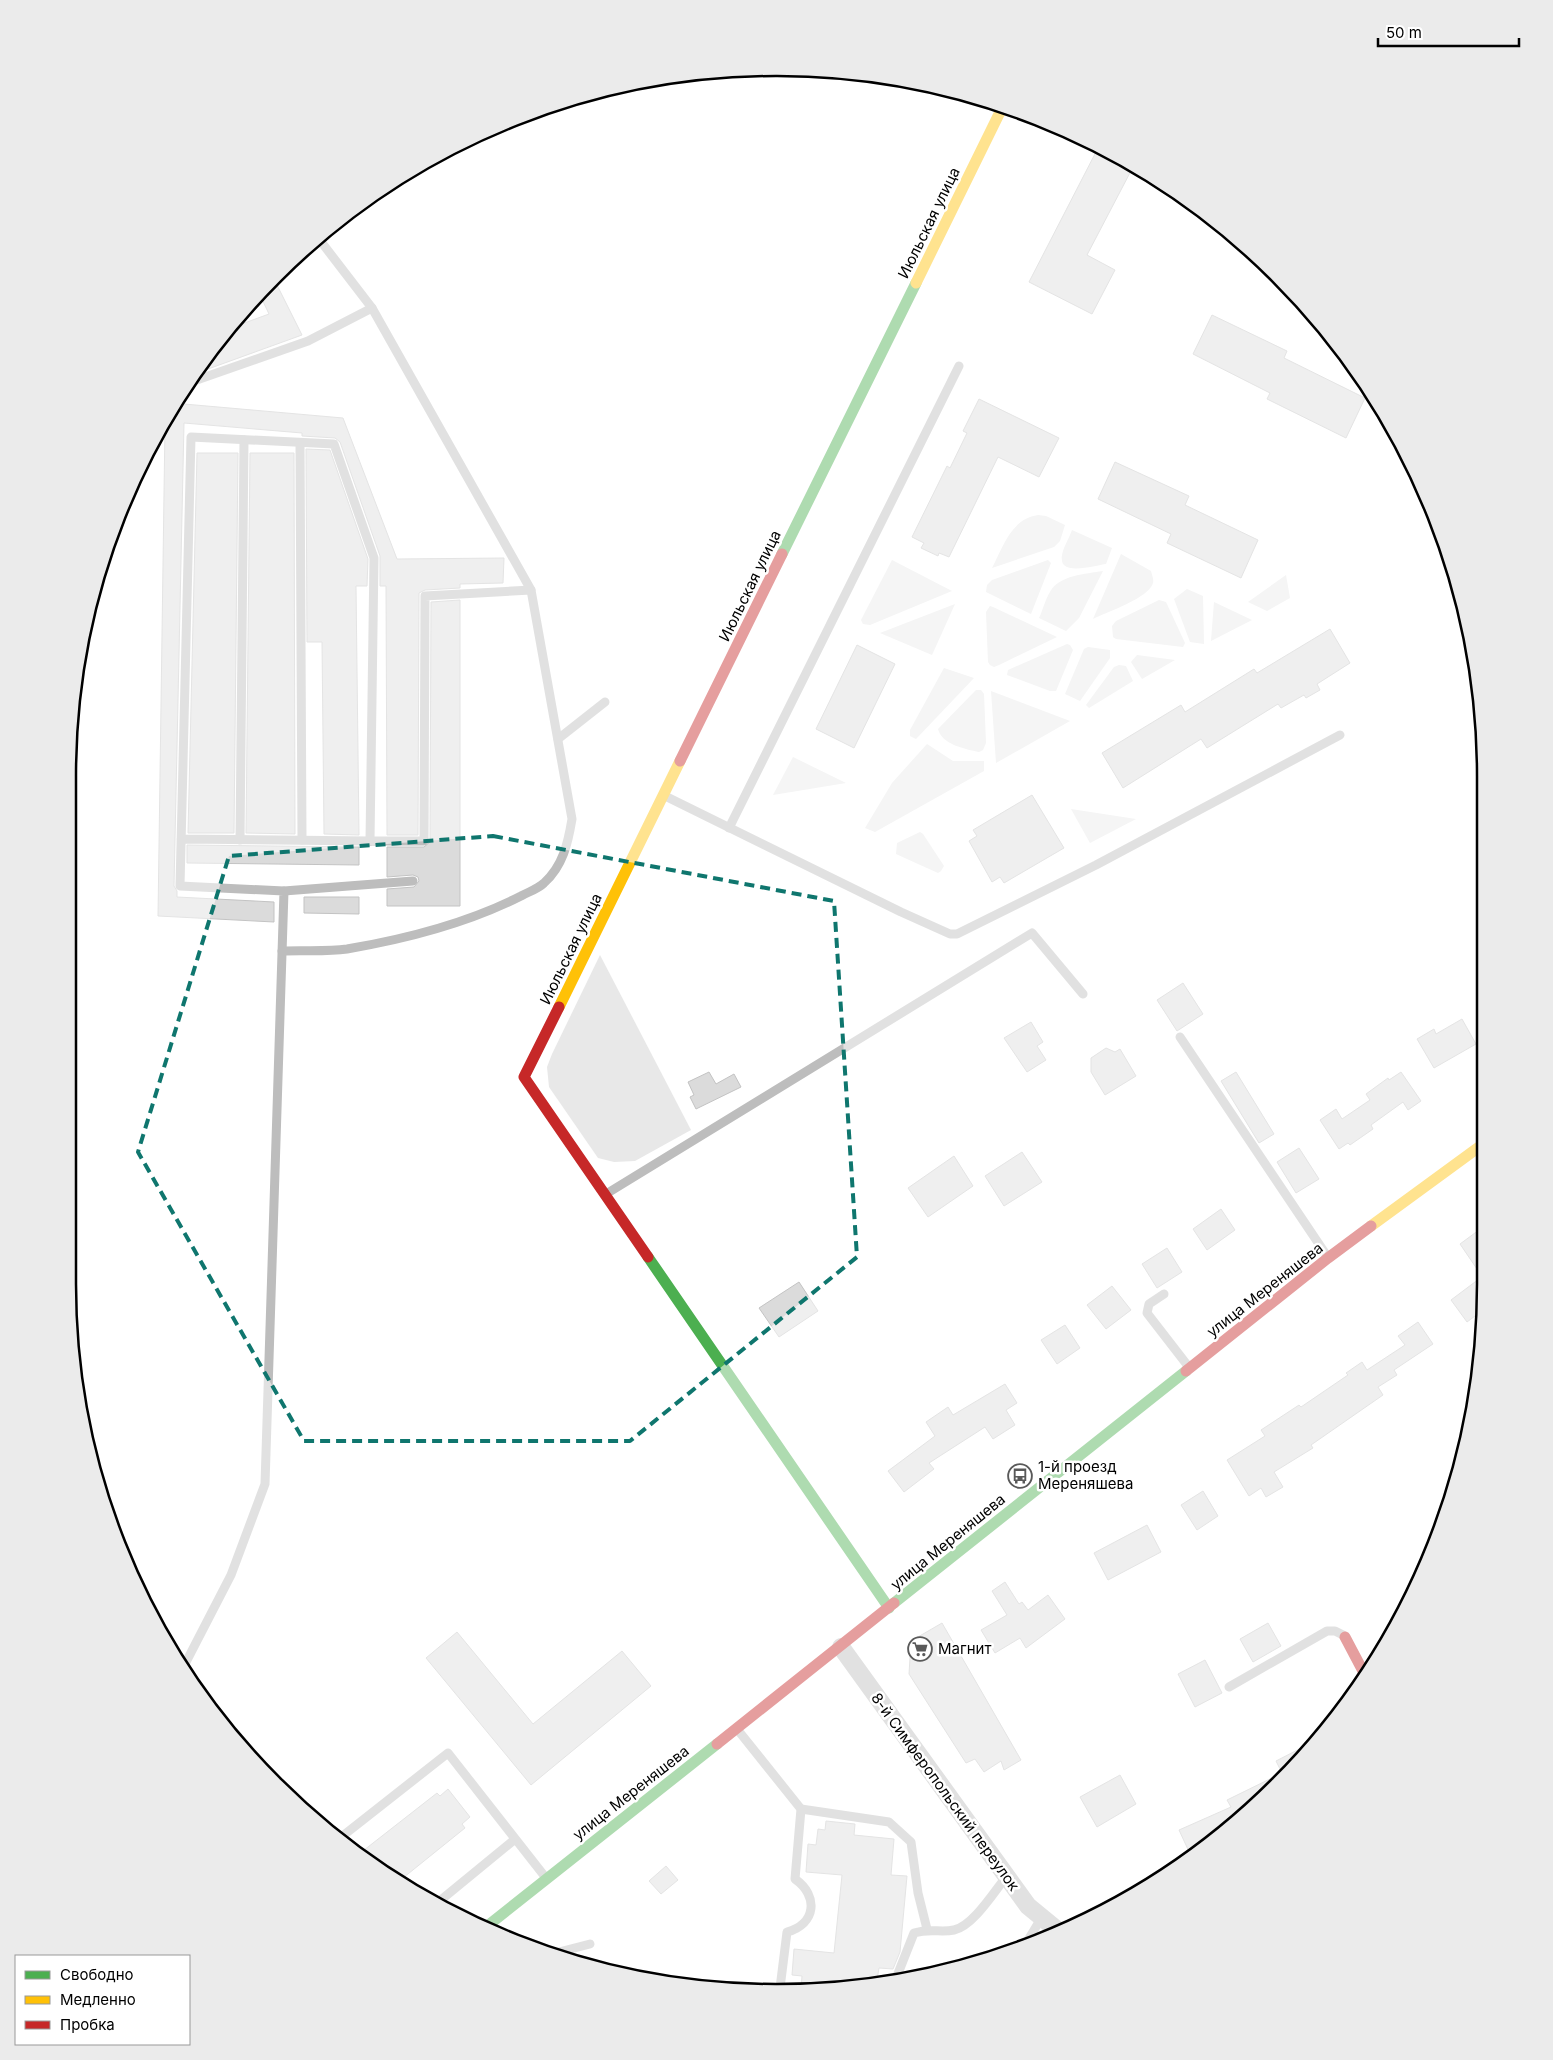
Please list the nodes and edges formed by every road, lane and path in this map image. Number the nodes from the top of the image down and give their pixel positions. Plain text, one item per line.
1 (1000, 112) edge
2 (323, 244) edge
3 (372, 308) junction
4 (960, 366) dead end
5 (200, 379) edge
6 (244, 440) junction
7 (300, 442) junction
8 (531, 590) junction
9 (605, 702) dead end
10 (1340, 735) dead end
11 (558, 739) junction
12 (663, 795) junction
13 (729, 828) junction
14 (181, 839) junction
15 (240, 840) junction
16 (302, 840) junction
17 (370, 841) junction
18 (413, 881) dead end
19 (284, 891) junction
20 (282, 951) junction
21 (1083, 994) dead end
22 (1180, 1037) dead end
23 (1477, 1149) edge
24 (605, 1195) junction
25 (1328, 1258) junction
26 (1164, 1294) dead end
27 (1190, 1369) junction
28 (889, 1608) junction
29 (1345, 1637) joint
30 (841, 1647) junction
31 (187, 1661) edge
32 (1362, 1669) edge
33 (1228, 1687) dead end
34 (737, 1729) junction
35 (801, 1809) junction
36 (345, 1834) edge
37 (514, 1840) junction
38 (1006, 1876) junction
39 (547, 1879) junction
40 (442, 1899) edge
41 (1042, 1917) junction
42 (492, 1923) edge
43 (1053, 1926) edge
44 (927, 1929) junction
45 (1034, 1934) edge
46 (590, 1944) dead end
47 (564, 1951) edge
48 (898, 1973) edge
49 (781, 1984) edge

1 - 12 street, Июльская улица
2 - 3 lane
3 - 5 lane
3 - 8 lane
4 - 13 lane
6 - 7 lane
6 - 14 lane
6 - 15 lane
7 - 16 lane
7 - 17 lane
8 - 11 lane
8 - 17 lane
9 - 11 lane
10 - 13 lane
11 - 20 lane
12 - 13 lane
12 - 24 street, Июльская улица
14 - 15 lane
14 - 19 lane
15 - 16 lane
16 - 17 lane
18 - 19 lane
19 - 20 lane
20 - 31 lane
21 - 24 lane
22 - 25 lane
23 - 25 street, улица Мереняшева
24 - 28 street
25 - 27 street, улица Мереняшева
26 - 27 lane
27 - 28 street, улица Мереняшева
28 - 30 street, улица Мереняшева
29 - 32 street
29 - 33 lane
30 - 34 street, улица Мереняшева
30 - 38 street, 8-й Симферопольский переулок
34 - 35 lane
34 - 39 street, улица Мереняшева
35 - 44 lane
35 - 49 lane
36 - 37 lane
37 - 39 lane
37 - 40 lane
38 - 41 street, 8-й Симферопольский переулок
38 - 44 lane
39 - 42 street, улица Мереняшева
41 - 43 street, 8-й Симферопольский переулок
41 - 45 lane
44 - 48 lane
46 - 47 lane

